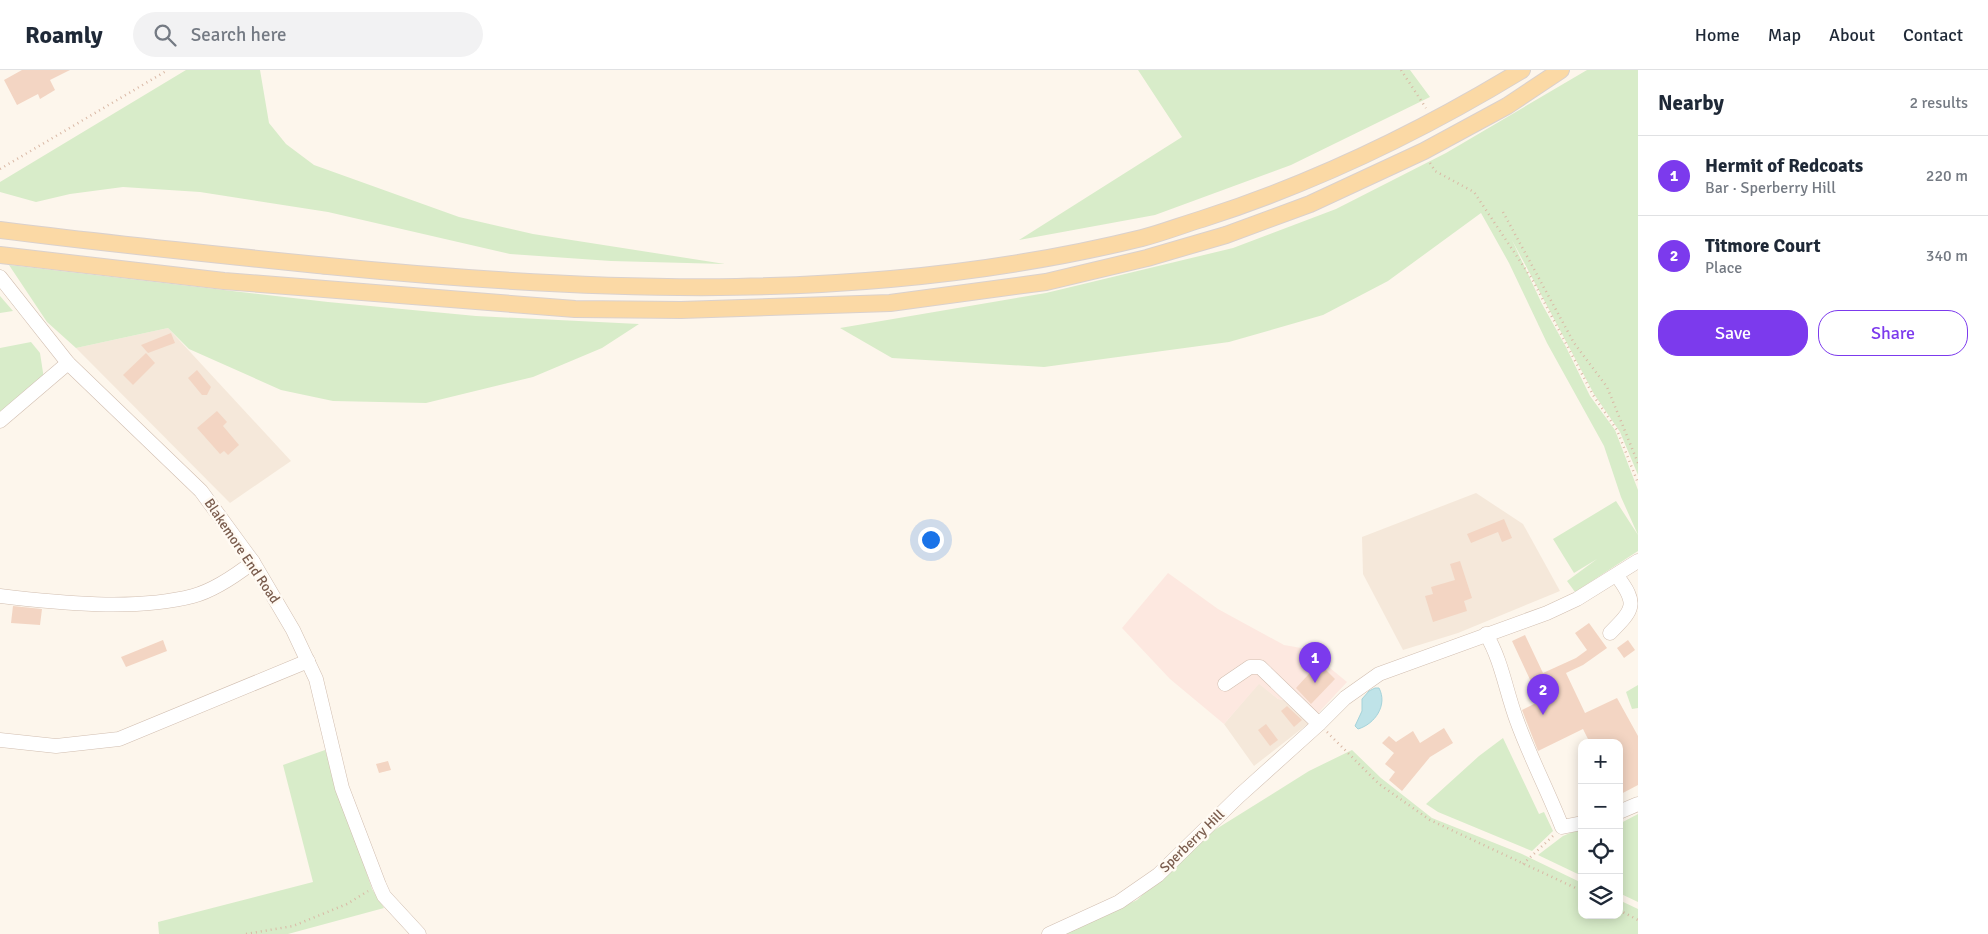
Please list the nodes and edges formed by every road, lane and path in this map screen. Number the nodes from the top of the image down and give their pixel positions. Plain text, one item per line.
1 (168, 70) edge
2 (1401, 70) edge
3 (1522, 70) edge
4 (1561, 70) edge
5 (1424, 104) dead end
6 (1427, 159) dead end
7 (0, 169) edge
8 (1503, 212) dead end
9 (0, 230) edge
10 (0, 255) edge
11 (2, 280) edge
12 (68, 363) junction
13 (0, 421) edge
14 (1638, 463) edge
15 (1638, 483) edge
16 (1638, 561) edge
17 (253, 562) junction
18 (1617, 576) junction
19 (0, 596) edge
20 (1610, 633) dead end
21 (1486, 634) junction
22 (308, 661) junction
23 (1225, 684) dead end
24 (1319, 724) junction
25 (0, 740) edge
26 (1638, 804) edge
27 (1623, 810) edge
28 (1578, 823) edge
29 (1562, 827) junction
30 (1523, 864) junction
31 (379, 885) junction
32 (1578, 889) edge
33 (1623, 912) edge
34 (1638, 920) edge
35 (246, 934) edge
36 (419, 934) edge
37 (1049, 934) edge

1 - 7 path
2 - 5 path
3 - 9 main road
4 - 10 main road
6 - 15 path
8 - 14 path
11 - 12 street, Blakemore End Road
12 - 13 street
12 - 17 street, Blakemore End Road
16 - 18 street, Sperberry Hill
17 - 19 street
17 - 22 street, Blakemore End Road
18 - 20 street
18 - 21 street, Sperberry Hill
21 - 24 street, Sperberry Hill
21 - 29 street
22 - 25 street
22 - 31 street, Blakemore End Road
23 - 24 street
24 - 30 path
24 - 37 street, Sperberry Hill
26 - 27 street
28 - 29 street
29 - 30 path
30 - 32 path
31 - 35 path
31 - 36 street, Blakemore End Road
33 - 34 path

